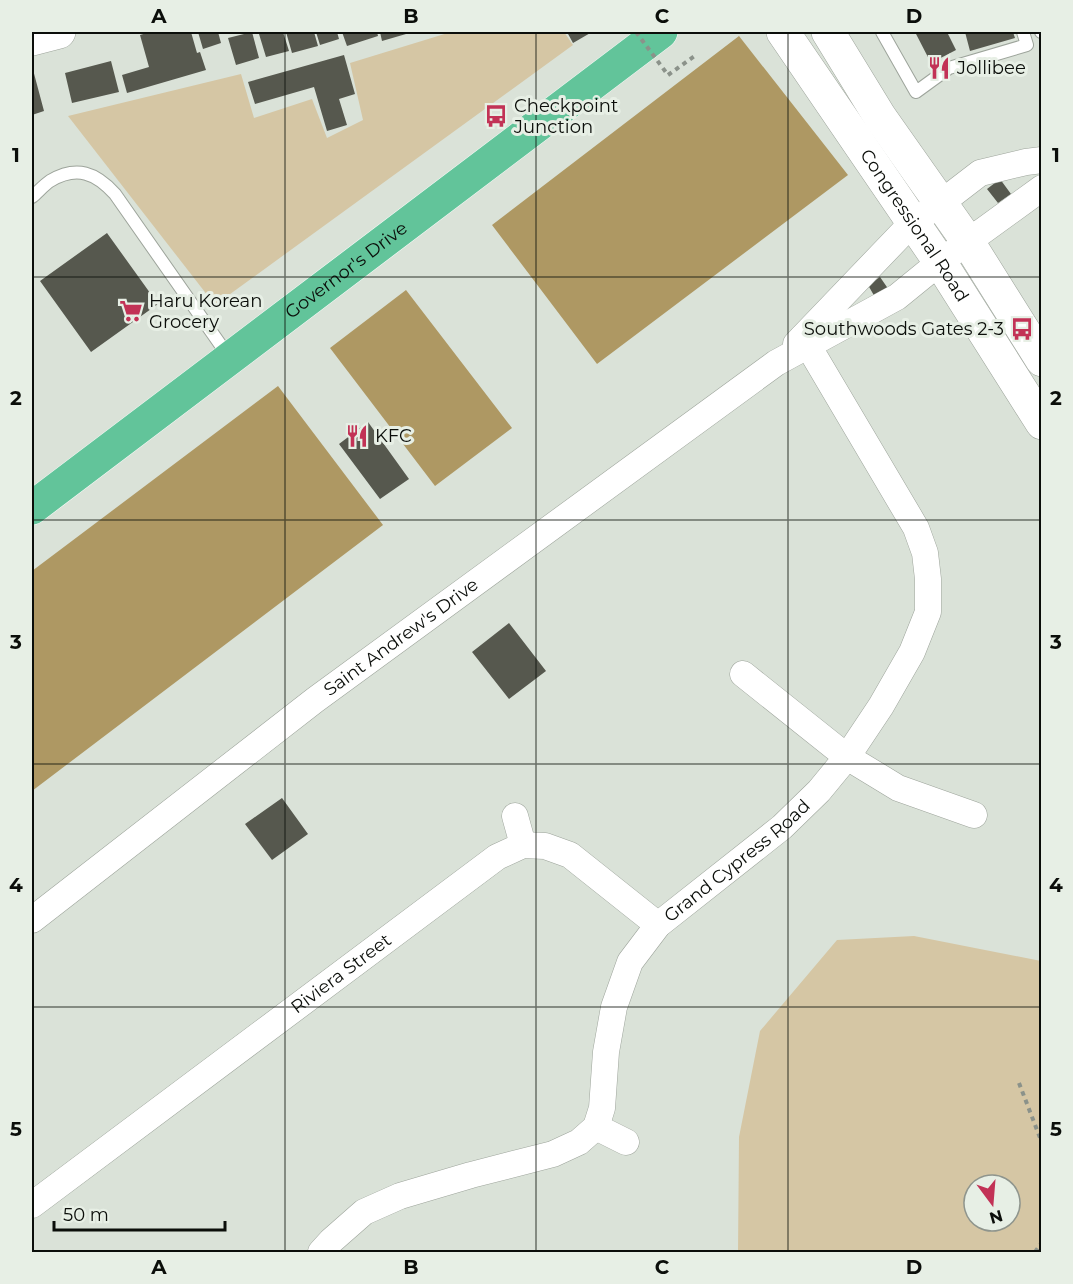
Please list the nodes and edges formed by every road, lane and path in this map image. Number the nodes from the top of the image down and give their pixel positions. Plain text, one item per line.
1 (59, 32) edge
2 (636, 32) edge
3 (661, 32) edge
4 (783, 32) edge
5 (828, 32) edge
6 (882, 32) edge
7 (1023, 32) edge
8 (32, 39) edge
9 (696, 55) dead end
10 (1041, 160) edge
11 (1041, 188) edge
12 (32, 197) edge
13 (941, 203) junction
14 (912, 223) junction
15 (968, 242) junction
16 (940, 262) junction
17 (806, 341) junction
18 (230, 358) junction
19 (1041, 360) edge
20 (1041, 423) edge
21 (32, 508) edge
22 (742, 674) dead end
23 (847, 757) junction
24 (975, 815) dead end
25 (515, 816) dead end
26 (523, 845) junction
27 (32, 920) edge
28 (658, 925) junction
29 (1019, 1083) dead end
30 (596, 1127) junction
31 (626, 1142) dead end
32 (1041, 1143) edge
33 (32, 1205) edge
34 (1041, 1242) edge
35 (321, 1252) edge
36 (1035, 1252) edge

1 - 8 main road
2 - 9 path, bridge
3 - 18 highway, Governor's Drive
4 - 14 main road, Congressional Road
5 - 13 main road, Congressional Road
6 - 7 lane
10 - 13 street, Saint Andrew's Drive
11 - 15 street, Saint Andrew's Drive
12 - 18 lane
13 - 14 street, Saint Andrew's Drive
13 - 15 main road, Congressional Road
14 - 16 main road, Congressional Road
14 - 17 street, Saint Andrew's Drive
15 - 16 street, Saint Andrew's Drive
15 - 19 main road, Congressional Road
16 - 17 street, Saint Andrew's Drive
16 - 20 main road, Congressional Road
17 - 23 street, Grand Cypress Road
17 - 27 street, Saint Andrew's Drive
18 - 21 highway, Governor's Drive
22 - 23 street
23 - 24 street
23 - 28 street, Grand Cypress Road
25 - 26 street
26 - 28 street
26 - 33 street, Riviera Street
28 - 30 street, Grand Cypress Road
29 - 32 path
30 - 31 street
30 - 35 street
34 - 36 path

